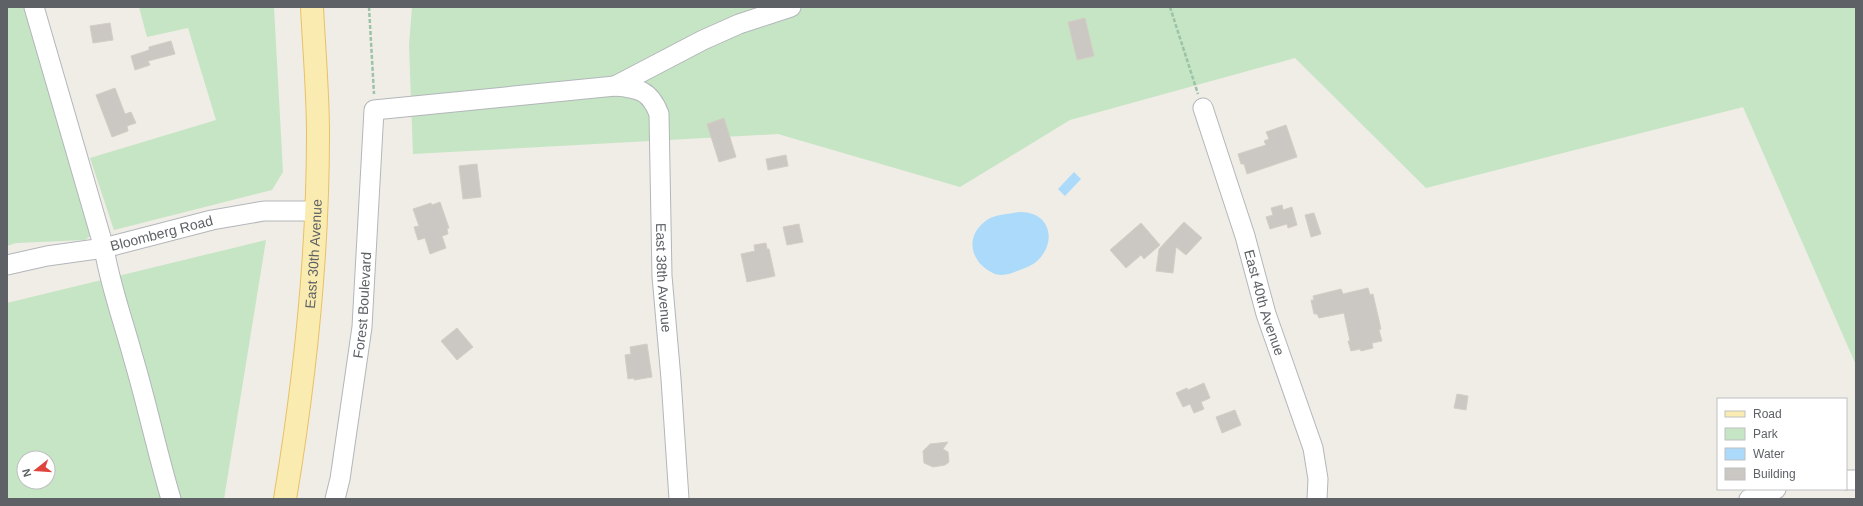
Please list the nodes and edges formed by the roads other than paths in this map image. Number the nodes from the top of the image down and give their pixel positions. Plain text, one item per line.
1 (34, 7) edge
2 (312, 7) edge
3 (791, 7) edge
4 (614, 86) junction
5 (1203, 108) road end
6 (374, 110) joint
7 (316, 211) junction
8 (104, 248) junction
9 (7, 265) edge
10 (1773, 490) edge
11 (171, 499) edge
12 (284, 499) edge
13 (335, 499) edge
14 (679, 499) edge
15 (1317, 499) edge
16 (1749, 499) edge

1 - 8 street
2 - 7 main road, East 30th Avenue
3 - 4 street, East 38th Avenue
4 - 6 street, East 38th Avenue
4 - 14 street, East 38th Avenue
5 - 15 street, East 40th Avenue
6 - 13 street, Forest Boulevard
7 - 8 street, Bloomberg Road
7 - 12 main road, East 30th Avenue
8 - 9 street, Bloomberg Road
8 - 11 street
10 - 16 street

